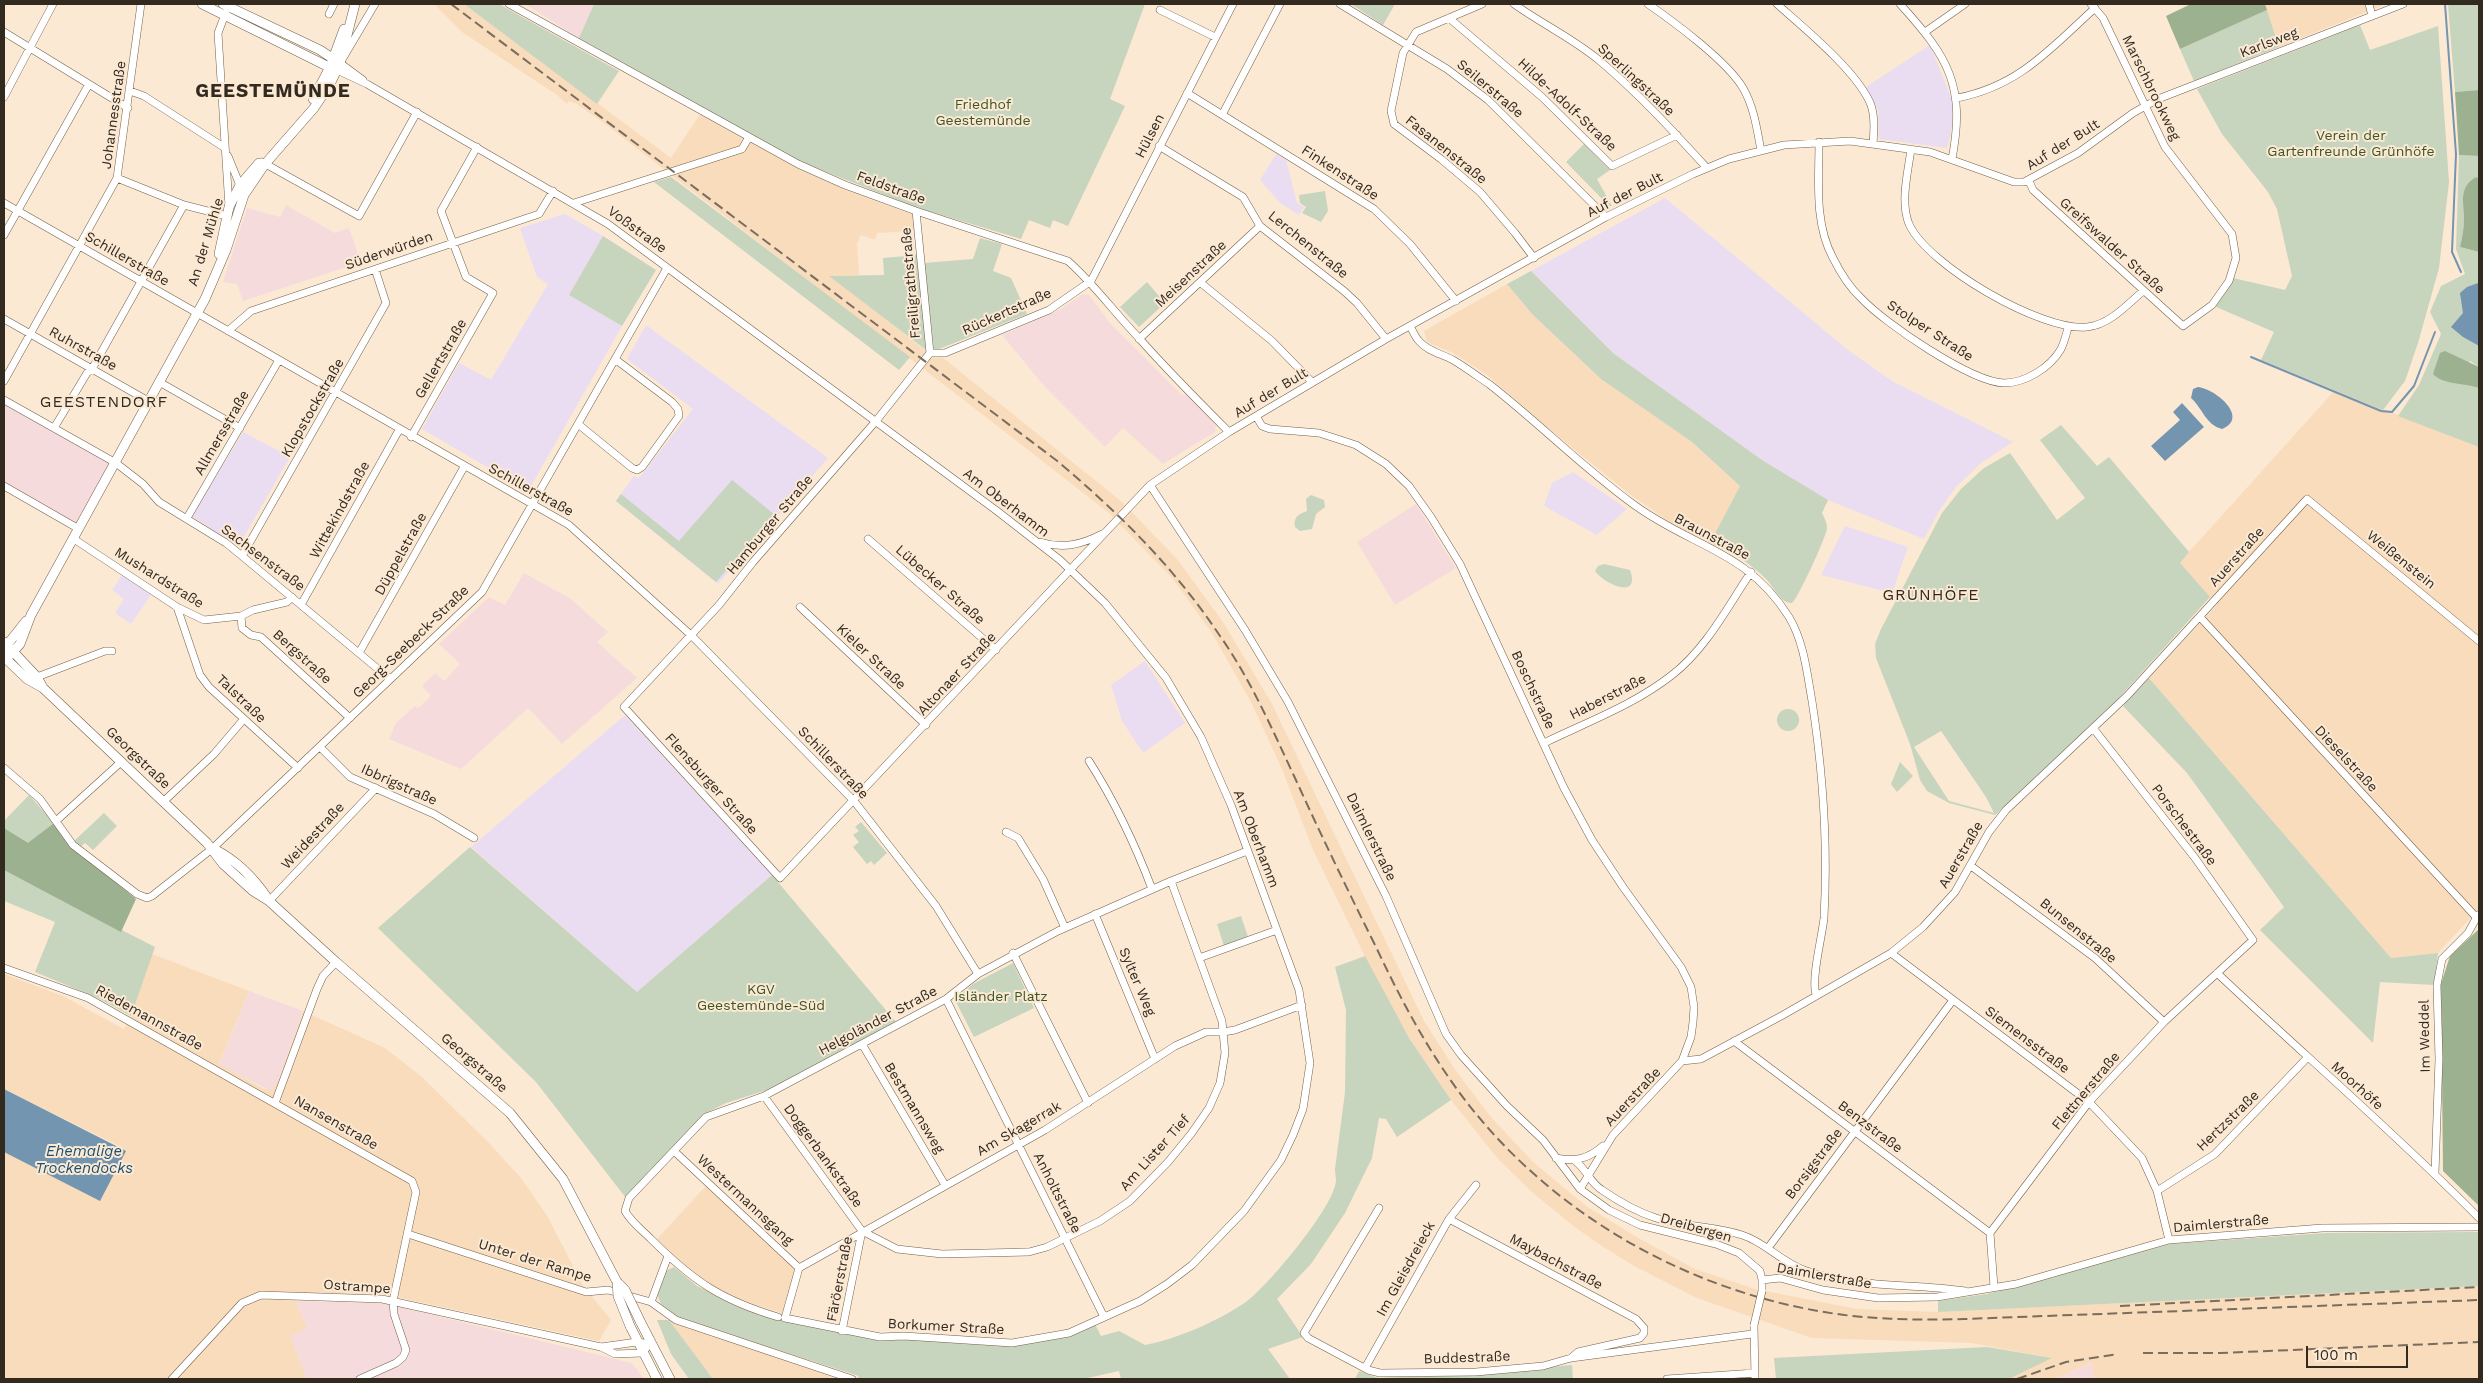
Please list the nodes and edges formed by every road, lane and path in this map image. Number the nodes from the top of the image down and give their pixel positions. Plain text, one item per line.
1 (53, 4) edge
2 (141, 4) edge
3 (202, 4) edge
4 (334, 4) edge
5 (354, 4) edge
6 (375, 4) edge
7 (509, 4) edge
8 (1233, 4) edge
9 (1280, 4) edge
10 (1340, 4) edge
11 (1482, 4) edge
12 (1514, 4) edge
13 (1648, 4) edge
14 (1777, 4) edge
15 (1900, 4) edge
16 (1965, 4) edge
17 (2369, 4) edge
18 (2403, 4) edge
19 (2092, 6) edge
20 (227, 8) edge
21 (1160, 10) dead end
22 (329, 14) dead end
23 (2372, 16) junction
24 (1449, 18) junction
25 (4, 32) edge
26 (1925, 32) junction
27 (1216, 37) junction
28 (1407, 44) junction
29 (30, 49) junction
30 (335, 65) junction
31 (89, 84) junction
32 (130, 91) junction
33 (1187, 93) junction
34 (4, 96) edge
35 (1957, 98) junction
36 (2145, 105) junction
37 (128, 108) junction
38 (417, 112) junction
39 (1222, 114) junction
40 (1677, 135) junction
41 (749, 137) junction
42 (1819, 142) junction
43 (1873, 144) junction
44 (1159, 146) junction
45 (477, 147) junction
46 (226, 149) junction
47 (1911, 149) junction
48 (1761, 151) junction
49 (1952, 159) junction
50 (263, 162) junction
51 (1706, 168) junction
52 (117, 178) junction
53 (2029, 181) junction
54 (240, 185) junction
55 (553, 190) junction
56 (244, 195) junction
57 (4, 203) edge
58 (574, 203) junction
59 (184, 205) junction
60 (17, 211) junction
61 (916, 211) junction
62 (228, 212) junction
63 (1606, 217) junction
64 (1260, 226) junction
65 (4, 235) edge
66 (453, 243) junction
67 (79, 246) junction
68 (1534, 258) junction
69 (667, 268) junction
70 (375, 269) junction
71 (141, 281) junction
72 (1091, 281) junction
73 (1200, 283) junction
74 (2144, 291) junction
75 (1456, 301) junction
76 (198, 314) junction
77 (4, 319) edge
78 (1410, 326) junction
79 (2183, 326) joint
80 (2068, 328) junction
81 (228, 331) junction
82 (30, 334) junction
83 (1139, 339) junction
84 (1386, 339) junction
85 (929, 350) junction
86 (615, 359) junction
87 (279, 360) junction
88 (92, 369) junction
89 (4, 381) edge
90 (1312, 382) junction
91 (161, 383) junction
92 (336, 393) junction
93 (4, 400) edge
94 (150, 402) junction
95 (1256, 416) junction
96 (876, 421) junction
97 (578, 424) junction
98 (54, 428) junction
99 (240, 428) junction
100 (400, 430) junction
101 (1229, 432) junction
102 (411, 437) junction
103 (116, 463) junction
104 (464, 467) junction
105 (1150, 485) junction
106 (4, 486) edge
107 (2307, 499) joint
108 (531, 504) junction
109 (187, 518) junction
110 (79, 529) junction
111 (1106, 532) junction
112 (868, 539) dead end
113 (74, 540) junction
114 (1035, 541) junction
115 (242, 556) junction
116 (1071, 570) junction
117 (1750, 572) junction
118 (292, 597) junction
119 (302, 603) junction
120 (177, 607) junction
121 (800, 607) dead end
122 (241, 616) junction
123 (2200, 617) junction
124 (692, 636) junction
125 (2479, 640) edge
126 (8, 647) edge
127 (996, 650) junction
128 (112, 651) dead end
129 (360, 652) junction
130 (4, 660) edge
131 (37, 677) junction
132 (390, 679) junction
133 (43, 688) junction
134 (624, 707) joint
135 (350, 718) junction
136 (243, 720) junction
137 (926, 725) junction
138 (2093, 728) junction
139 (1544, 743) junction
140 (320, 747) junction
141 (1088, 761) dead end
142 (121, 762) junction
143 (4, 768) edge
144 (298, 768) junction
145 (376, 788) junction
146 (854, 801) junction
147 (163, 802) junction
148 (56, 821) junction
149 (1006, 832) dead end
150 (474, 838) dead end
151 (213, 848) junction
152 (1247, 851) junction
153 (1971, 866) junction
154 (780, 878) joint
155 (1171, 881) junction
156 (1152, 889) junction
157 (269, 901) junction
158 (1095, 914) junction
159 (2478, 916) edge
160 (1065, 928) junction
161 (1277, 930) junction
162 (2253, 940) joint
163 (1891, 953) junction
164 (1014, 954) junction
165 (1200, 958) junction
166 (336, 962) junction
167 (4, 968) edge
168 (2217, 973) junction
169 (978, 974) junction
170 (1816, 994) junction
171 (946, 999) junction
172 (1953, 1000) junction
173 (1302, 1005) junction
174 (2164, 1022) junction
175 (1224, 1032) junction
176 (1734, 1041) junction
177 (862, 1044) junction
178 (2307, 1058) junction
179 (1155, 1059) junction
180 (1682, 1061) junction
181 (764, 1096) junction
182 (2089, 1102) junction
183 (275, 1103) junction
184 (1088, 1103) junction
185 (1854, 1131) junction
186 (1613, 1135) junction
187 (1018, 1144) junction
188 (674, 1151) junction
189 (1556, 1158) junction
190 (1574, 1160) junction
191 (2435, 1173) junction
192 (1587, 1175) junction
193 (945, 1185) junction
194 (1476, 1185) dead end
195 (1580, 1189) junction
196 (2157, 1191) junction
197 (625, 1206) joint
198 (1379, 1208) dead end
199 (2479, 1218) edge
200 (1449, 1219) junction
201 (2479, 1227) edge
202 (862, 1231) junction
203 (1990, 1233) junction
204 (408, 1234) junction
205 (1066, 1238) junction
206 (2169, 1240) junction
207 (1768, 1248) junction
208 (668, 1256) junction
209 (799, 1268) junction
210 (1762, 1280) junction
211 (617, 1282) junction
212 (1994, 1288) junction
213 (1971, 1291) junction
214 (393, 1301) junction
215 (651, 1302) junction
216 (1104, 1317) junction
217 (782, 1318) junction
218 (842, 1331) junction
219 (1644, 1333) joint
220 (1752, 1334) junction
221 (637, 1342) junction
222 (650, 1344) junction
223 (601, 1347) junction
224 (642, 1353) junction
225 (1570, 1358) junction
226 (1365, 1368) junction
227 (1755, 1376) edge
228 (172, 1379) edge
229 (360, 1379) edge
230 (657, 1379) edge
231 (670, 1379) edge
232 (852, 1379) edge
233 (1667, 1379) edge

1 - 29 street
2 - 32 street, Johannesstraße
3 - 20 main road
4 - 22 street
5 - 30 main road, An der Mühle
6 - 30 street, An der Mühle
7 - 41 street, Feldstraße
8 - 27 street, Hülsen
9 - 39 street
10 - 28 street, Seilerstraße
11 - 24 street
12 - 40 street, Sperlingstraße
13 - 48 street
14 - 43 street
15 - 26 street
16 - 26 street
17 - 23 street
18 - 23 street, Karlsweg
19 - 35 street
19 - 36 street, Marschbrookweg
20 - 30 main road
20 - 46 street
21 - 27 street
23 - 36 street, Karlsweg
24 - 28 street
24 - 40 street, Hilde-Adolf-Straße
25 - 29 street
26 - 35 street
27 - 33 street, Hülsen
28 - 63 street, Seilerstraße
28 - 68 street, Fasanenstraße
29 - 31 street
29 - 34 street
30 - 38 street, Voßstraße
30 - 50 main road, An der Mühle
31 - 37 street
31 - 60 street
32 - 37 street, Johannesstraße
32 - 46 street
33 - 39 street, Finkenstraße
33 - 44 street, Hülsen
35 - 49 street
36 - 53 street, Auf der Bult
36 - 79 street, Marschbrookweg
37 - 52 street, Johannesstraße
38 - 45 street, Voßstraße
38 - 50 street
39 - 75 street, Finkenstraße
40 - 51 street, Sperlingstraße
41 - 58 street
41 - 61 street, Feldstraße
42 - 43 street, Auf der Bult
42 - 48 street, Auf der Bult
42 - 80 street, Stolper Straße
43 - 47 street, Auf der Bult
44 - 64 street, Lerchenstraße
44 - 72 street, Hülsen
45 - 55 street, Voßstraße
45 - 66 street
46 - 54 street
46 - 62 street
47 - 49 street, Auf der Bult
47 - 80 street
48 - 51 street, Auf der Bult
49 - 53 street, Auf der Bult
50 - 54 main road, An der Mühle
50 - 56 main road, An der Mühle
51 - 63 street, Auf der Bult
52 - 59 street
52 - 67 street, Johannesstraße
53 - 74 street, Greifswalder Straße
54 - 56 street
54 - 62 main road, An der Mühle
55 - 58 street, Voßstraße
55 - 66 street, Süderwürden
56 - 76 main road, An der Mühle
57 - 60 street, Schillerstraße
58 - 69 street, Voßstraße
59 - 62 street
59 - 71 street
60 - 65 street
60 - 67 street, Schillerstraße
61 - 72 street, Feldstraße
61 - 85 street, Freiligrathstraße
62 - 76 main road, An der Mühle
63 - 68 street, Auf der Bult
64 - 73 street, Meisenstraße
64 - 84 street, Lerchenstraße
66 - 70 street, Süderwürden
66 - 102 street, Gellertstraße
67 - 71 street, Schillerstraße
67 - 82 street, Johannesstraße
68 - 75 street, Auf der Bult
69 - 86 street, Georg-Seebeck-Straße
69 - 96 street, Voßstraße
70 - 81 street, Süderwürden
70 - 92 street, Klopstockstraße
71 - 76 street, Schillerstraße
71 - 88 street
72 - 83 street, Feldstraße
72 - 85 street, Rückertstraße
73 - 83 street, Meisenstraße
73 - 90 street
74 - 79 street, Greifswalder Straße
74 - 80 street
75 - 78 street, Auf der Bult
76 - 81 street, Schillerstraße
76 - 91 main road, An der Mühle
77 - 82 street, Ruhrstraße
78 - 84 street, Auf der Bult
78 - 117 street, Braunstraße
81 - 87 street, Schillerstraße
82 - 88 street, Ruhrstraße
82 - 89 street, Johannesstraße
83 - 101 street, Feldstraße
84 - 90 street, Auf der Bult
85 - 96 street, Hamburger Straße
86 - 97 street, Georg-Seebeck-Straße
86 - 97 street
87 - 92 street, Schillerstraße
87 - 99 street, Allmersstraße
88 - 94 street, Ruhrstraße
88 - 98 street
90 - 95 street, Auf der Bult
91 - 94 main road, An der Mühle
91 - 99 street
92 - 100 street, Schillerstraße
92 - 115 street, Klopstockstraße
93 - 98 street, Sachsenstraße
94 - 103 main road, An der Mühle
95 - 101 street, Auf der Bult
95 - 139 street, Boschstraße
96 - 114 street, Am Oberhamm
96 - 124 street, Hamburger Straße
97 - 108 street, Georg-Seebeck-Straße
98 - 103 street, Sachsenstraße
99 - 109 street, Allmersstraße
100 - 102 street, Schillerstraße
100 - 119 street, Wittekindstraße
101 - 105 street, Auf der Bult
102 - 104 street, Schillerstraße
103 - 109 street, Sachsenstraße
103 - 110 main road, An der Mühle
104 - 108 street, Schillerstraße
104 - 129 street, Düppelstraße
105 - 111 street, Altonaer Straße
105 - 189 street, Daimlerstraße
106 - 110 street
107 - 123 street, Auerstraße
107 - 125 street, Weißenstein
108 - 124 street, Schillerstraße
108 - 132 street, Georg-Seebeck-Straße
109 - 115 street, Sachsenstraße
110 - 113 main road, An der Mühle
111 - 114 street
111 - 116 street, Altonaer Straße
112 - 127 street, Lübecker Straße
113 - 120 street, Mushardstraße
113 - 126 main road, An der Mühle
114 - 116 street, Am Oberhamm
115 - 118 street, Sachsenstraße
116 - 127 street, Altonaer Straße
116 - 152 street, Am Oberhamm
117 - 139 street, Haberstraße
117 - 170 street, Braunstraße
118 - 119 street, Sachsenstraße
118 - 122 street, Mushardstraße
119 - 129 street, Sachsenstraße
120 - 122 street, Mushardstraße
120 - 136 street, Talstraße
121 - 137 street, Kieler Straße
122 - 135 street, Bergstraße
123 - 138 street, Auerstraße
123 - 159 street, Dieselstraße
124 - 134 street, Hamburger Straße
124 - 146 street, Schillerstraße
126 - 130 main road, An der Mühle
126 - 131 main road, Georgstraße
127 - 137 street, Altonaer Straße
128 - 131 street
129 - 132 street, Sachsenstraße
130 - 133 main road, Georgstraße
131 - 133 main road, Georgstraße
132 - 135 street, Georg-Seebeck-Straße
133 - 142 main road, Georgstraße
134 - 154 street, Flensburger Straße
135 - 140 street, Georg-Seebeck-Straße
136 - 144 street, Talstraße
136 - 147 street
137 - 146 street, Altonaer Straße
138 - 153 street, Auerstraße
138 - 162 street, Porschestraße
139 - 180 street, Boschstraße
140 - 144 street, Georg-Seebeck-Straße
140 - 145 street, Ibbrigstraße
141 - 156 street
142 - 147 main road, Georgstraße
142 - 148 street
143 - 148 street
144 - 151 street, Georg-Seebeck-Straße
145 - 150 street, Ibbrigstraße
145 - 157 street, Weidestraße
146 - 154 street, Altonaer Straße
146 - 169 street, Schillerstraße
147 - 151 main road, Georgstraße
148 - 151 street, Georg-Seebeck-Straße
149 - 160 street
151 - 157 main road, Georgstraße
152 - 155 street, Helgoländer Straße
152 - 161 street, Am Oberhamm
153 - 163 street, Auerstraße
153 - 174 street, Bunsenstraße
155 - 156 street, Helgoländer Straße
155 - 165 street, Am Lister Tief
156 - 158 street, Helgoländer Straße
157 - 166 main road, Georgstraße
158 - 160 street, Helgoländer Straße
158 - 179 street, Sylter Weg
159 - 191 street, Im Weddel
160 - 164 street, Helgoländer Straße
161 - 165 street
161 - 173 street, Am Oberhamm
162 - 168 street, Flettnerstraße
163 - 170 street, Auerstraße
163 - 172 street, Siemensstraße
164 - 169 street, Helgoländer Straße
164 - 184 street
165 - 175 street, Am Lister Tief
166 - 183 street, Nansenstraße
166 - 211 main road, Georgstraße
167 - 183 street, Riedemannstraße
168 - 174 street, Flettnerstraße
168 - 178 street, Moorhöfe
169 - 171 street, Helgoländer Straße
170 - 176 street, Auerstraße
171 - 177 street, Helgoländer Straße
171 - 187 street, Anholtstraße
172 - 182 street, Siemensstraße
172 - 185 street, Borsigstraße
173 - 175 street, Am Skagerrak
173 - 216 street, Am Oberhamm
174 - 182 street, Flettnerstraße
175 - 179 street, Am Skagerrak
175 - 205 street, Am Lister Tief
176 - 180 street, Auerstraße
176 - 185 street, Benzstraße
177 - 181 street, Helgoländer Straße
177 - 193 street, Bestmannsweg
178 - 191 street, Moorhöfe
178 - 196 street, Hertzstraße
179 - 184 street, Am Skagerrak
180 - 186 street, Auerstraße
181 - 188 street, Helgoländer Straße
181 - 202 street, Doggerbankstraße
182 - 196 street, Siemensstraße
182 - 203 street, Flettnerstraße
183 - 204 street, Nansenstraße
184 - 187 street, Am Skagerrak
185 - 203 street, Benzstraße
185 - 207 street, Borsigstraße
186 - 190 street
186 - 192 street, Auerstraße
187 - 193 street, Am Skagerrak
187 - 205 street, Anholtstraße
188 - 197 street, Helgoländer Straße
188 - 209 street, Westermannsgang
189 - 190 street
189 - 195 street, Daimlerstraße
190 - 192 street, Daimlerstraße
191 - 199 street, Moorhöfe
192 - 195 street, Auerstraße
192 - 207 street, Daimlerstraße
193 - 202 street, Am Skagerrak
194 - 200 street, Im Gleisdreieck
195 - 210 street, Dreibergen
196 - 206 street, Siemensstraße
197 - 208 street, Borkumer Straße
198 - 226 street, Buddestraße
200 - 219 street, Maybachstraße
200 - 226 street, Im Gleisdreieck
201 - 206 street, Daimlerstraße
202 - 205 street, Am Lister Tief
202 - 209 street, Am Skagerrak
202 - 218 street, Färöerstraße
203 - 212 street
204 - 214 street, Nansenstraße
204 - 215 street, Unter der Rampe
205 - 216 street, Anholtstraße
206 - 212 street, Daimlerstraße
207 - 213 street, Daimlerstraße
208 - 215 street
208 - 217 street, Borkumer Straße
209 - 217 street
210 - 213 street, Daimlerstraße
210 - 220 street, bridge
211 - 221 main road, Georgstraße, bridge
211 - 222 main road, Georgstraße, bridge
212 - 213 street, Daimlerstraße
214 - 223 street, Ostrampe
214 - 228 street, Ostrampe
214 - 229 street
215 - 232 street, Unter der Rampe
216 - 218 street, Borkumer Straße
217 - 218 street, Borkumer Straße
219 - 225 street, Buddestraße
220 - 225 street, Buddestraße
220 - 227 street
221 - 222 street, Ostrampe
221 - 223 street, Ostrampe
221 - 224 main road, Georgstraße
222 - 224 street
222 - 231 main road, Georgstraße
223 - 224 street, Ostrampe
224 - 230 main road, Georgstraße
225 - 226 street, Buddestraße
227 - 233 street

